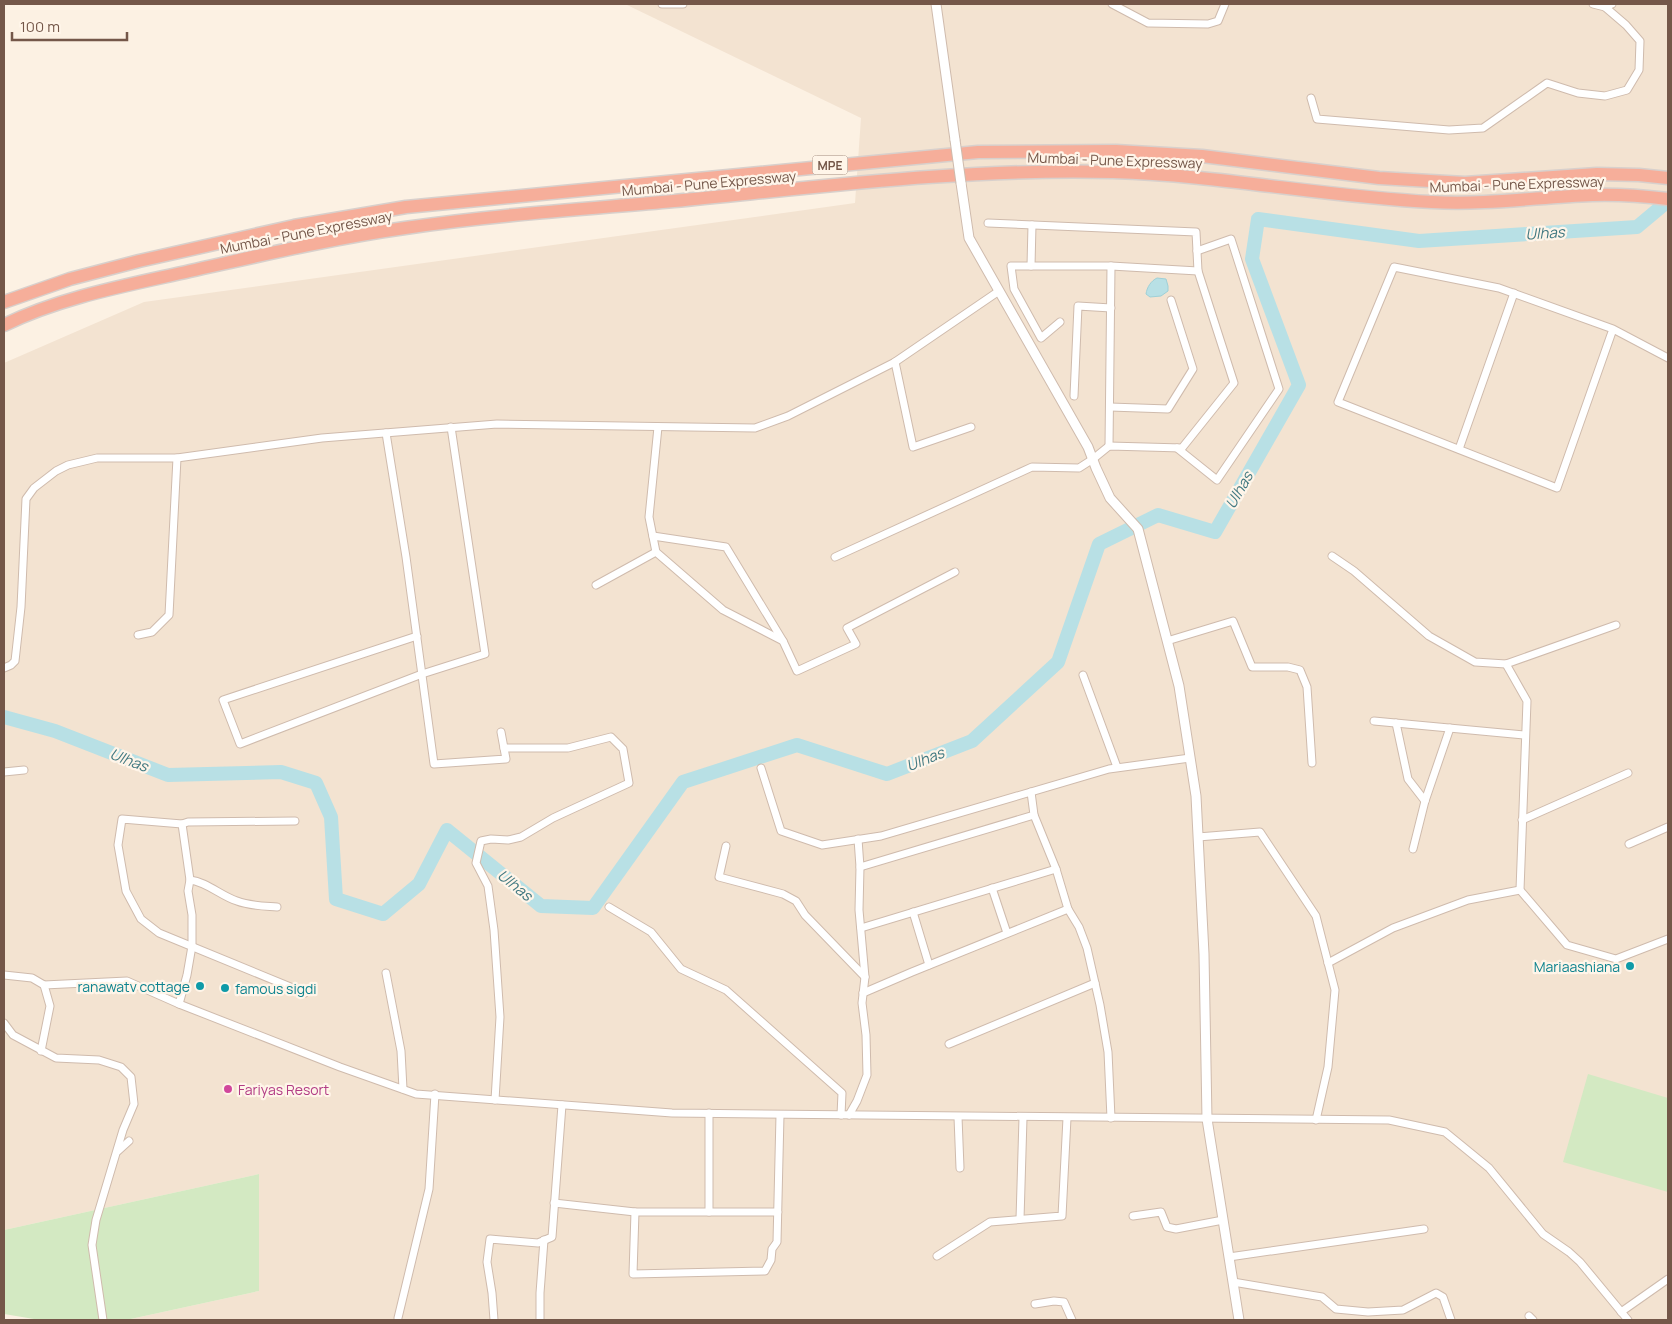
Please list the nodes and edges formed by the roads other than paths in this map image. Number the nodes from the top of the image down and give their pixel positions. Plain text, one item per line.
1 (662, 4) edge
2 (683, 4) edge
3 (936, 4) edge
4 (1112, 4) edge
5 (1225, 4) edge
6 (1593, 4) edge
7 (1609, 6) edge
8 (1312, 98) dead end
9 (1668, 178) edge
10 (1668, 199) edge
11 (988, 223) dead end
12 (1032, 225) junction
13 (1197, 251) junction
14 (1031, 266) junction
15 (1111, 266) junction
16 (1198, 271) junction
17 (999, 290) junction
18 (1514, 293) junction
19 (1171, 300) dead end
20 (4, 302) edge
21 (1111, 308) junction
22 (1060, 322) dead end
23 (4, 325) edge
24 (1613, 330) junction
25 (1668, 358) edge
26 (895, 362) junction
27 (1074, 396) dead end
28 (1110, 407) junction
29 (451, 427) junction
30 (658, 427) junction
31 (971, 427) dead end
32 (386, 433) junction
33 (1110, 446) junction
34 (1177, 448) junction
35 (1459, 449) junction
36 (177, 458) junction
37 (1093, 460) junction
38 (653, 536) junction
39 (656, 552) junction
40 (1332, 556) dead end
41 (835, 557) dead end
42 (954, 572) dead end
43 (596, 585) dead end
44 (1616, 625) dead end
45 (138, 635) dead end
46 (416, 636) junction
47 (784, 641) junction
48 (1167, 641) junction
49 (1506, 664) junction
50 (4, 668) edge
51 (422, 674) junction
52 (1083, 675) dead end
53 (1374, 721) dead end
54 (1396, 723) junction
55 (1450, 728) junction
56 (501, 732) dead end
57 (1524, 735) junction
58 (504, 748) junction
59 (1190, 758) junction
60 (1312, 763) dead end
61 (761, 768) dead end
62 (1117, 768) junction
63 (24, 770) dead end
64 (4, 772) edge
65 (1628, 773) dead end
66 (1031, 792) junction
67 (1425, 801) junction
68 (1034, 815) junction
69 (295, 820) dead end
70 (1522, 820) junction
71 (182, 824) junction
72 (1668, 827) edge
73 (1198, 837) junction
74 (858, 839) junction
75 (1630, 844) dead end
76 (726, 846) dead end
77 (1414, 849) dead end
78 (860, 867) junction
79 (1056, 869) junction
80 (190, 880) junction
81 (992, 888) junction
82 (1520, 890) junction
83 (277, 907) dead end
84 (609, 907) dead end
85 (1068, 909) junction
86 (913, 912) junction
87 (861, 928) junction
88 (1007, 933) junction
89 (1668, 939) edge
90 (192, 946) junction
91 (1328, 962) junction
92 (929, 965) junction
93 (386, 973) dead end
94 (4, 975) edge
95 (865, 978) junction
96 (1095, 983) junction
97 (44, 985) junction
98 (305, 992) dead end
99 (863, 993) junction
100 (178, 1004) junction
101 (4, 1023) edge
102 (949, 1044) dead end
103 (41, 1051) junction
104 (403, 1089) junction
105 (435, 1094) junction
106 (495, 1100) junction
107 (562, 1104) junction
108 (709, 1113) junction
109 (780, 1115) junction
110 (845, 1115) junction
111 (958, 1117) junction
112 (1023, 1118) junction
113 (1067, 1118) junction
114 (1111, 1118) junction
115 (1207, 1119) junction
116 (1316, 1120) junction
117 (129, 1141) dead end
118 (118, 1151) junction
119 (960, 1168) dead end
120 (554, 1202) junction
121 (635, 1212) junction
122 (709, 1212) junction
123 (778, 1212) junction
124 (1133, 1216) dead end
125 (1020, 1219) junction
126 (1223, 1220) junction
127 (1424, 1229) dead end
128 (544, 1240) junction
129 (938, 1256) dead end
130 (1229, 1257) junction
131 (1668, 1279) edge
132 (1233, 1282) junction
133 (1035, 1304) dead end
134 (1621, 1312) junction
135 (398, 1318) dead end
136 (103, 1320) edge
137 (494, 1320) edge
138 (540, 1320) edge
139 (1072, 1320) edge
140 (1239, 1320) edge
141 (1451, 1320) edge
142 (1628, 1320) edge

1 - 2 street
3 - 17 street, bridge
4 - 5 street
6 - 7 street
7 - 8 street
9 - 20 highway, Mumbai - Pune Expressway / MPE
10 - 23 highway, Mumbai - Pune Expressway / MPE
11 - 12 street
12 - 13 street
12 - 14 street
13 - 16 street
13 - 34 street
14 - 15 street
14 - 22 street
15 - 16 street
15 - 21 street
16 - 34 street
17 - 26 street
17 - 37 street
18 - 24 street
18 - 35 street
18 - 35 street
19 - 28 street
21 - 27 street
21 - 28 street
24 - 25 street
24 - 35 street
26 - 30 street
26 - 31 street
28 - 33 street
29 - 30 street
29 - 32 street
29 - 51 street
30 - 38 street
32 - 36 street
32 - 46 street
33 - 34 street
33 - 37 street
36 - 45 street
36 - 50 street
37 - 41 street
37 - 48 street
38 - 39 street
38 - 47 street
39 - 43 street
39 - 47 street
40 - 49 street
42 - 47 street
44 - 49 street
46 - 51 street
46 - 51 street
48 - 59 street
48 - 60 street
49 - 57 street
51 - 58 street
52 - 62 street
53 - 54 street
54 - 55 street
54 - 67 street
55 - 57 street
55 - 67 street
56 - 58 street
57 - 70 street
58 - 106 street
59 - 62 street
59 - 73 street
61 - 74 street
62 - 66 street
63 - 64 street
65 - 70 street
66 - 68 street
66 - 74 street
67 - 77 street
68 - 78 street
68 - 79 street
69 - 71 street
70 - 82 street
71 - 80 street
71 - 90 street
72 - 75 street
73 - 91 street
73 - 115 street
74 - 78 street
76 - 95 street
78 - 87 street
79 - 81 street
79 - 85 street
80 - 83 street
80 - 90 street
81 - 86 street
81 - 88 street
82 - 89 street
82 - 91 street
84 - 110 street
85 - 88 street
85 - 96 street
86 - 87 street
86 - 92 street
87 - 95 street
88 - 92 street
90 - 98 street
90 - 100 street
91 - 116 street
92 - 99 street
93 - 104 street
94 - 97 street
95 - 99 street
96 - 102 street
96 - 114 street
97 - 100 street
97 - 103 street
99 - 110 street
100 - 104 street
101 - 103 street
103 - 118 street
104 - 105 street
105 - 106 street
105 - 135 street
106 - 107 street
107 - 108 street
107 - 120 street
108 - 109 street
108 - 122 street
109 - 110 street
109 - 123 street
110 - 111 street
111 - 112 street
111 - 119 street
112 - 113 street
112 - 125 street
113 - 114 street
113 - 125 street
114 - 115 street
115 - 116 street
115 - 126 street
116 - 134 street
117 - 118 street
118 - 136 street
120 - 121 street
120 - 128 street
121 - 122 street
121 - 123 street
122 - 123 street
124 - 126 street
125 - 129 street
126 - 130 street
127 - 130 street
128 - 137 street
128 - 138 street
130 - 132 street
131 - 134 street
132 - 140 street
132 - 141 street
133 - 139 street
134 - 142 street

